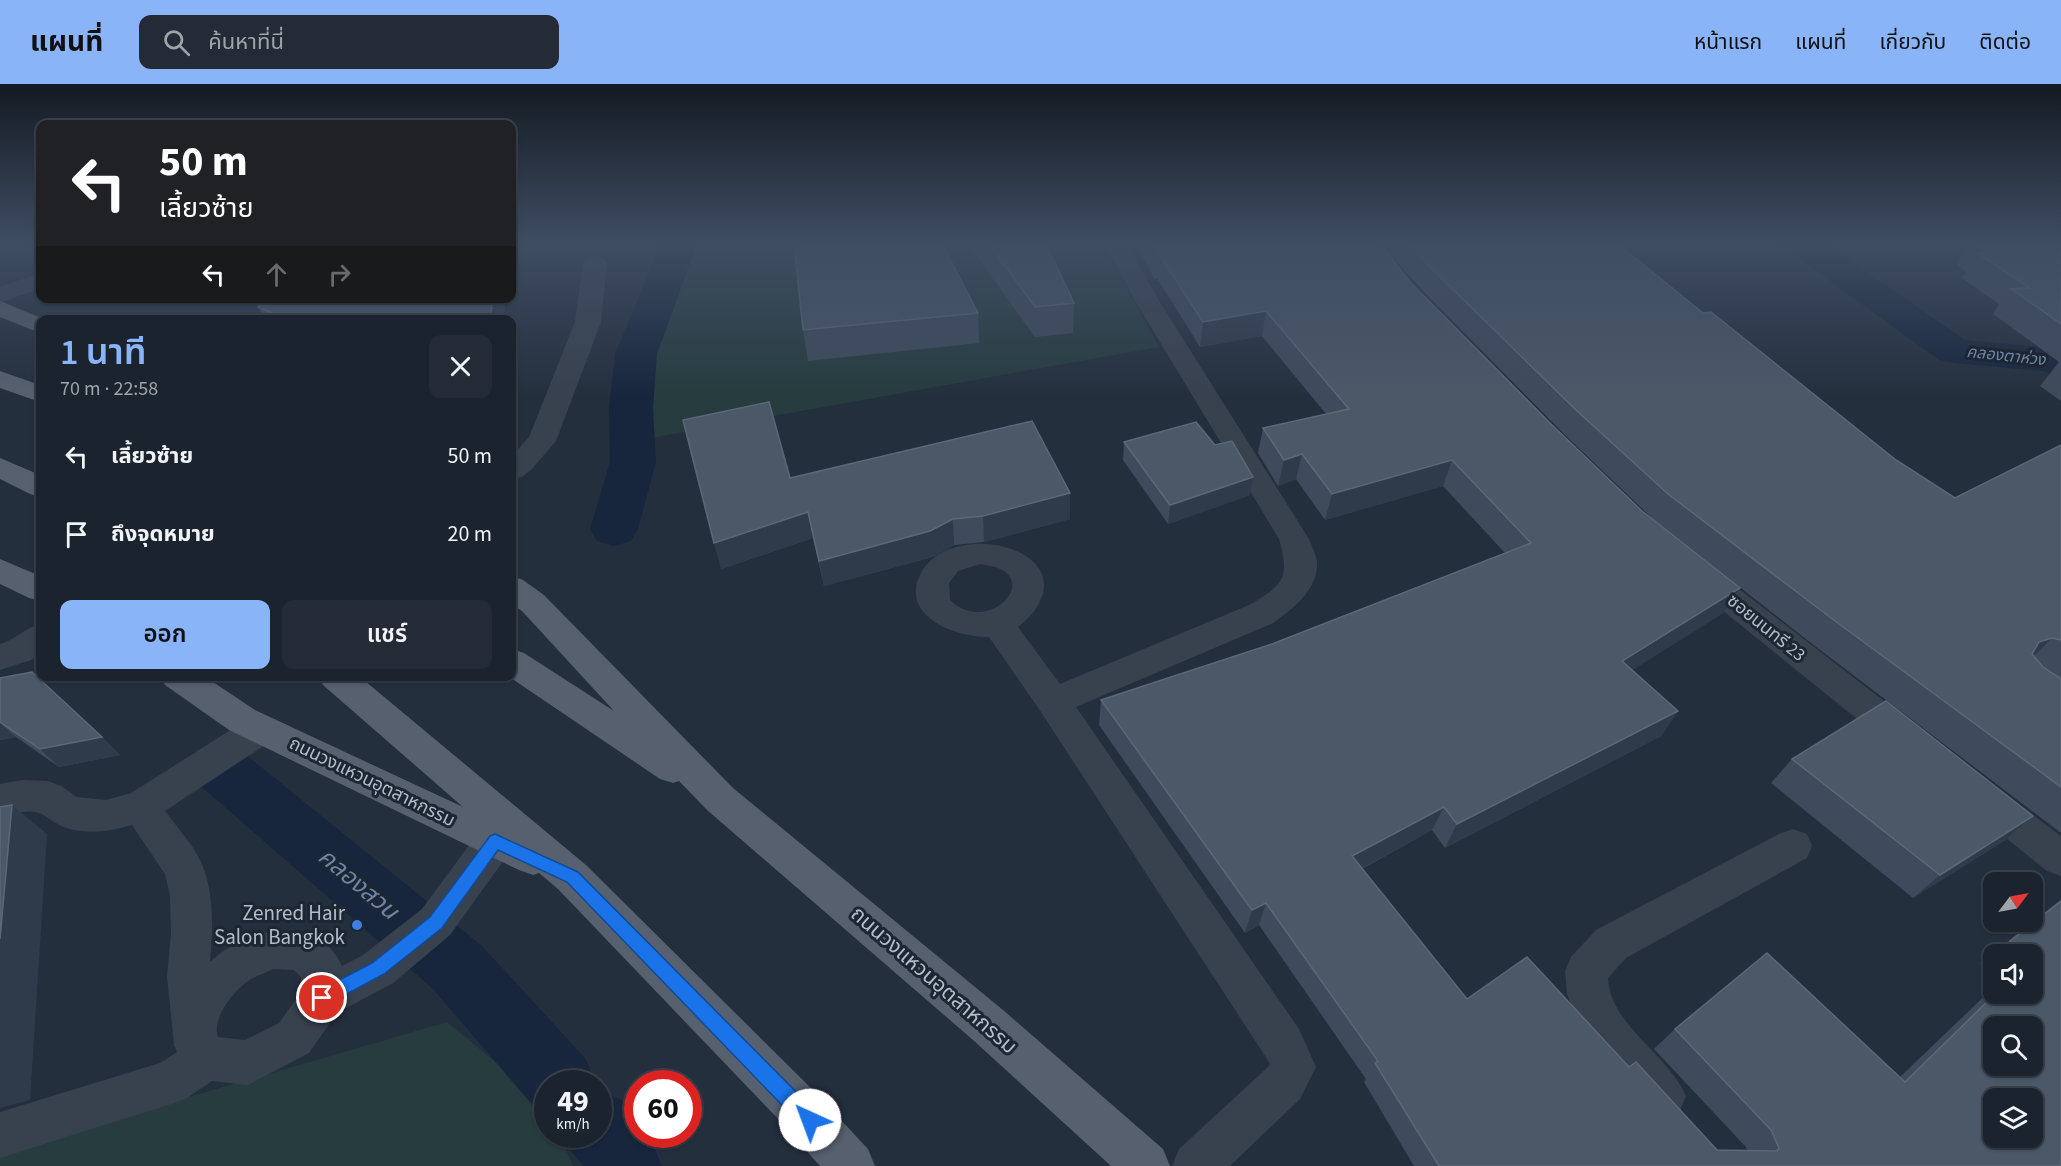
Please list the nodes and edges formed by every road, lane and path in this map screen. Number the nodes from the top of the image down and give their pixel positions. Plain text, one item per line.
1 (591, 294) edge
2 (1143, 294) edge
3 (0, 308) edge
4 (36, 324) edge
5 (0, 379) edge
6 (36, 392) edge
7 (516, 463) edge
8 (0, 466) edge
9 (36, 485) edge
10 (1678, 557) edge
11 (0, 570) edge
12 (36, 588) edge
13 (516, 591) edge
14 (997, 623) dead end
15 (36, 639) edge
16 (0, 657) edge
17 (516, 665) edge
18 (184, 681) edge
19 (341, 681) edge
20 (1053, 702) junction
21 (261, 729) junction
22 (1929, 756) edge
23 (1958, 778) edge
24 (720, 799) junction
25 (0, 800) edge
26 (141, 807) junction
27 (495, 841) junction
28 (1793, 846) dead end
29 (2061, 859) edge
30 (572, 877) junction
31 (322, 998) junction
32 (200, 1043) junction
33 (1689, 1124) edge
34 (0, 1135) edge
35 (851, 1166) edge
36 (1146, 1166) edge
37 (1196, 1166) edge

1 - 7 street
2 - 20 street
3 - 4 main road
5 - 6 main road
8 - 9 main road
10 - 22 street, ซอยนนทรี 23
11 - 12 main road
13 - 24 main road, ถนนวงแหวนอุตสาหกรรม
14 - 20 street
15 - 16 street
17 - 24 main road, ถนนวงแหวนอุตสาหกรรม
18 - 21 main road, ถนนวงแหวนอุตสาหกรรม
19 - 30 main road, ถนนวงแหวนอุตสาหกรรม
20 - 37 street
21 - 26 street
21 - 27 main road, ถนนวงแหวนอุตสาหกรรม
23 - 29 street
24 - 36 main road, ถนนวงแหวนอุตสาหกรรม
25 - 26 street
26 - 32 street
27 - 30 main road, ถนนวงแหวนอุตสาหกรรม
27 - 31 street
28 - 33 street
30 - 35 main road, ถนนวงแหวนอุตสาหกรรม
31 - 32 street
31 - 32 street
32 - 34 street

